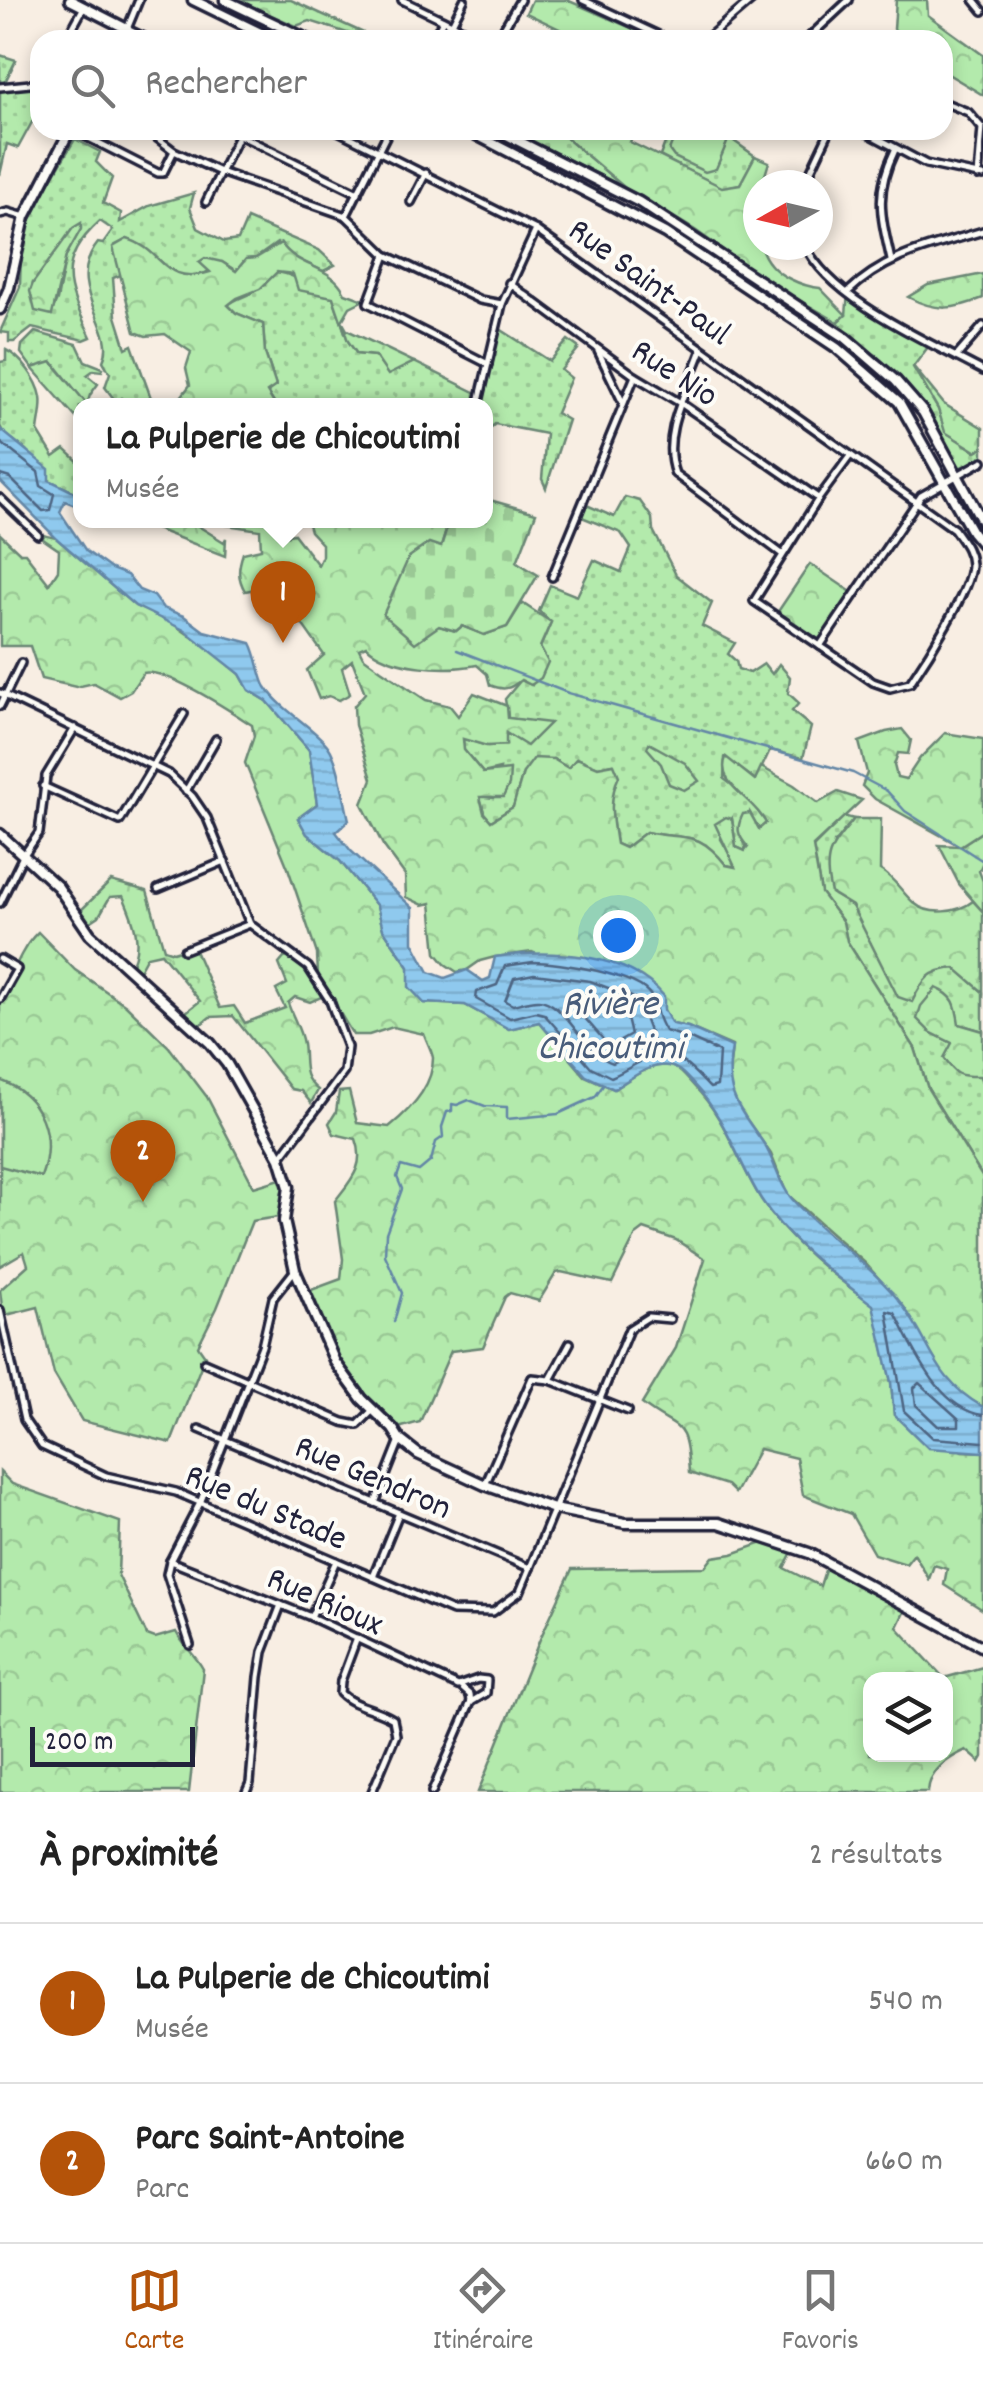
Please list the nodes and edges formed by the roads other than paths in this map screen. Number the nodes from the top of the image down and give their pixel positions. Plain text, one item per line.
1 (70, 0) edge
2 (139, 0) edge
3 (193, 0) edge
4 (225, 0) edge
5 (402, 0) edge
6 (464, 0) edge
7 (520, 0) edge
8 (583, 0) edge
9 (752, 0) edge
10 (849, 0) edge
11 (974, 0) edge
12 (412, 2) edge
13 (83, 3) edge
14 (983, 11) edge
15 (443, 20) junction
16 (452, 24) junction
17 (126, 29) joint
18 (71, 30) edge
19 (255, 30) edge
20 (288, 30) edge
21 (438, 30) edge
22 (465, 30) edge
23 (503, 30) edge
24 (648, 30) edge
25 (718, 30) edge
26 (817, 30) edge
27 (30, 84) edge
28 (0, 87) edge
29 (953, 106) edge
30 (66, 140) edge
31 (91, 140) edge
32 (160, 140) edge
33 (236, 140) edge
34 (255, 140) edge
35 (358, 140) edge
36 (384, 140) edge
37 (487, 140) edge
38 (517, 140) edge
39 (825, 140) edge
40 (878, 140) edge
41 (174, 150) junction
42 (379, 150) junction
43 (894, 150) junction
44 (811, 170) edge
45 (220, 172) junction
46 (426, 173) junction
47 (980, 176) edge
48 (358, 193) junction
49 (206, 202) dead end
50 (411, 202) dead end
51 (0, 214) edge
52 (346, 216) junction
53 (25, 217) junction
54 (536, 230) junction
55 (983, 231) edge
56 (386, 255) junction
57 (812, 260) edge
58 (891, 260) junction
59 (508, 283) junction
60 (4, 290) edge
61 (848, 292) junction
62 (502, 304) junction
63 (0, 309) edge
64 (983, 326) edge
65 (597, 348) junction
66 (702, 351) junction
67 (956, 357) junction
68 (488, 364) junction
69 (983, 371) edge
70 (635, 376) junction
71 (480, 398) edge
72 (624, 403) junction
73 (682, 404) junction
74 (850, 456) junction
75 (983, 461) edge
76 (960, 473) junction
77 (946, 481) junction
78 (0, 498) edge
79 (819, 498) junction
80 (917, 504) junction
81 (983, 523) edge
82 (38, 536) dead end
83 (983, 545) edge
84 (782, 554) junction
85 (552, 577) dead end
86 (820, 647) junction
87 (21, 662) dead end
88 (3, 693) edge
89 (0, 706) edge
90 (184, 714) dead end
91 (75, 728) junction
92 (216, 739) dead end
93 (152, 766) junction
94 (42, 786) junction
95 (186, 791) junction
96 (0, 834) edge
97 (23, 856) junction
98 (226, 861) junction
99 (158, 888) dead end
100 (0, 903) edge
101 (250, 924) junction
102 (184, 950) dead end
103 (0, 960) edge
104 (0, 999) edge
105 (280, 1158) junction
106 (295, 1270) junction
107 (0, 1310) edge
108 (670, 1319) dead end
109 (570, 1343) dead end
110 (204, 1362) dead end
111 (550, 1380) junction
112 (248, 1381) junction
113 (599, 1400) junction
114 (373, 1410) junction
115 (628, 1411) dead end
116 (198, 1429) dead end
117 (225, 1440) junction
118 (400, 1440) junction
119 (485, 1485) junction
120 (200, 1503) junction
121 (375, 1503) junction
122 (554, 1509) junction
123 (399, 1513) junction
124 (170, 1561) junction
125 (336, 1561) junction
126 (530, 1568) junction
127 (373, 1577) junction
128 (281, 1605) junction
129 (310, 1617) junction
130 (357, 1638) junction
131 (190, 1645) dead end
132 (983, 1648) edge
133 (460, 1687) junction
134 (471, 1702) junction
135 (246, 1792) edge
136 (372, 1792) edge
137 (432, 1792) edge

1 - 13 street
2 - 17 street
3 - 19 street
4 - 20 street
5 - 12 street
6 - 16 street
7 - 23 street
8 - 24 street
9 - 25 street
10 - 26 street
11 - 14 street
12 - 15 street
13 - 17 street
13 - 18 street
15 - 16 street
15 - 21 street
16 - 22 street
27 - 28 street
29 - 47 street
30 - 53 street
31 - 41 street
32 - 41 street
33 - 45 street
34 - 48 street
35 - 42 street, Rue Saint-Paul
36 - 42 street
37 - 77 street
38 - 76 street
39 - 44 street
40 - 43 street
41 - 45 street
42 - 46 street, Rue Saint-Paul
42 - 48 street
43 - 47 street
43 - 58 street
45 - 49 street
45 - 52 street
46 - 50 street
46 - 54 street, Rue Saint-Paul
48 - 52 street
51 - 53 street
52 - 56 street
53 - 60 street
54 - 59 street
54 - 66 street, Rue Saint-Paul
55 - 58 street
56 - 62 street
56 - 68 street
57 - 61 street
58 - 61 street
59 - 62 street
59 - 65 street, Rue Nio
60 - 63 street
61 - 67 street
62 - 68 street
64 - 67 street
65 - 70 street, Rue Nio
65 - 72 street
66 - 73 street
66 - 74 street, Rue Saint-Paul
67 - 69 street
68 - 71 street
70 - 72 street
70 - 73 street, Rue Nio
72 - 85 street
73 - 79 street, Rue Nio
73 - 84 street
74 - 79 street
74 - 80 street, Rue Saint-Paul
75 - 76 street
76 - 77 street
76 - 81 street
77 - 80 street
77 - 83 street
78 - 82 street
79 - 84 street
80 - 86 street
80 - 86 street, Rue Saint-Paul
84 - 86 street
87 - 88 street
88 - 89 street
88 - 91 street
90 - 93 street
91 - 93 street
91 - 94 street
92 - 95 street
93 - 94 street
93 - 95 street
94 - 97 street
95 - 98 street
96 - 97 street
97 - 100 street
97 - 105 street
98 - 99 street
98 - 101 street
101 - 102 street
101 - 105 street
103 - 104 street
105 - 106 street
106 - 112 street
106 - 114 street
107 - 120 street, Rue du Stade
108 - 113 street, Rue du Stade
109 - 111 street
110 - 112 street
111 - 113 street
111 - 119 street
112 - 114 street
112 - 117 street
113 - 115 street
113 - 122 street, Rue du Stade
114 - 118 street
116 - 117 street, Rue Gendron
117 - 120 street
117 - 121 street, Rue Gendron
118 - 119 street
118 - 121 street
119 - 122 street
120 - 124 street
120 - 125 street, Rue du Stade
121 - 123 street, Rue Gendron
122 - 126 street, Rue du Stade
122 - 132 street
123 - 126 street, Rue Gendron
123 - 127 street
124 - 128 street, Rue Rioux
124 - 131 street
125 - 127 street, Rue du Stade
125 - 129 street
126 - 127 street, Rue du Stade
128 - 129 street, Rue Rioux
128 - 135 street
129 - 130 street, Rue Rioux
130 - 133 street, Rue Rioux
130 - 136 street
133 - 134 street, Rue Rioux
133 - 134 street, Rue Rioux
134 - 137 street

